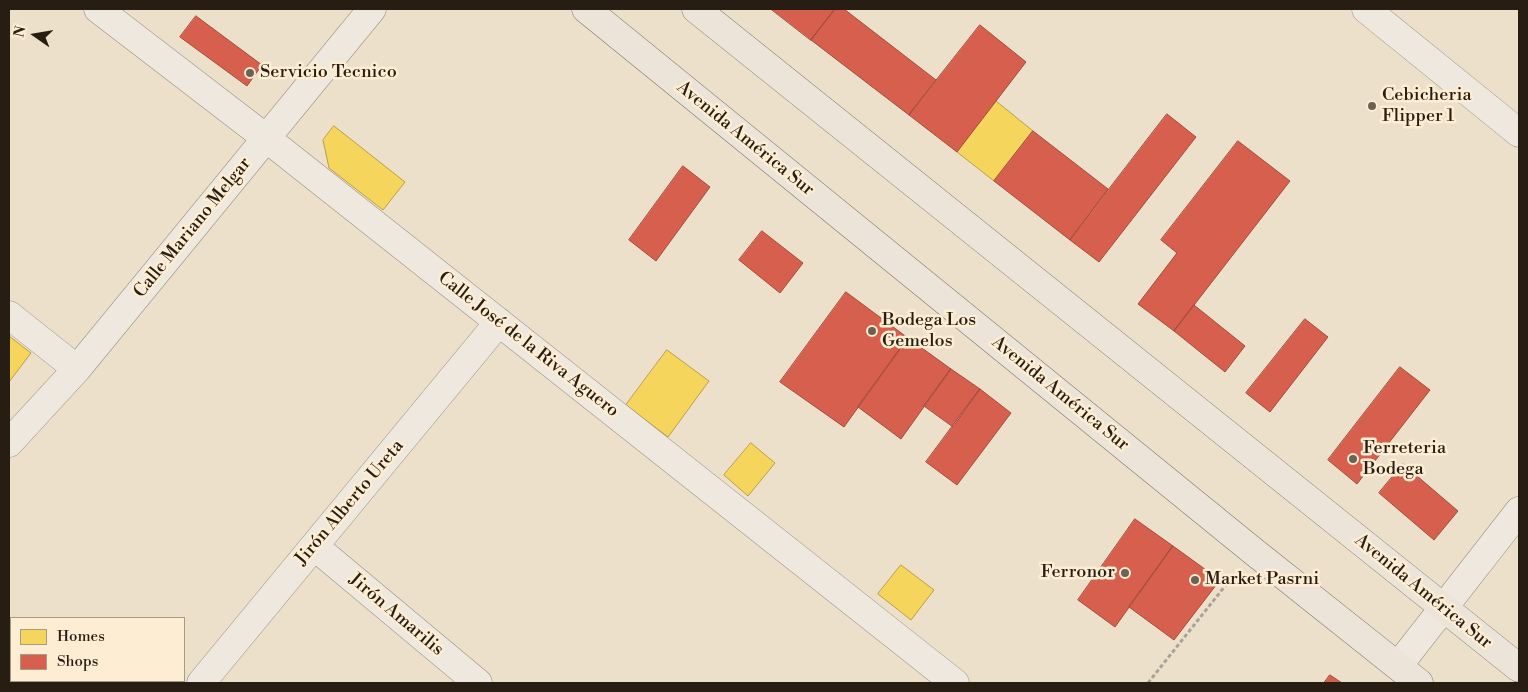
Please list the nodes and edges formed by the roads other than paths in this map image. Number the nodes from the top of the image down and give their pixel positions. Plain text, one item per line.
1 (98, 9) edge
2 (372, 9) edge
3 (586, 9) edge
4 (696, 9) edge
5 (1366, 9) edge
6 (1519, 133) edge
7 (266, 138) junction
8 (9, 315) edge
9 (499, 322) junction
10 (77, 369) junction
11 (9, 443) edge
12 (1519, 510) edge
13 (314, 546) junction
14 (1443, 608) junction
15 (1398, 666) junction
16 (1519, 668) edge
17 (201, 683) edge
18 (478, 683) edge
19 (955, 683) edge
20 (1419, 683) edge

1 - 7 street, Calle José de la Riva Aguero
2 - 7 street, Calle Mariano Melgar
3 - 15 main road, Avenida América Sur
4 - 14 main road, Avenida América Sur
5 - 6 street
7 - 9 street, Calle José de la Riva Aguero
7 - 10 street, Calle Mariano Melgar
8 - 10 street
9 - 13 street, Jirón Alberto Ureta
9 - 19 street, Calle José de la Riva Aguero
10 - 11 street, Calle Mariano Melgar
12 - 14 street
13 - 17 street, Jirón Alberto Ureta
13 - 18 street, Jirón Amarilis
14 - 15 street
14 - 16 main road, Avenida América Sur
15 - 20 main road, Avenida América Sur

